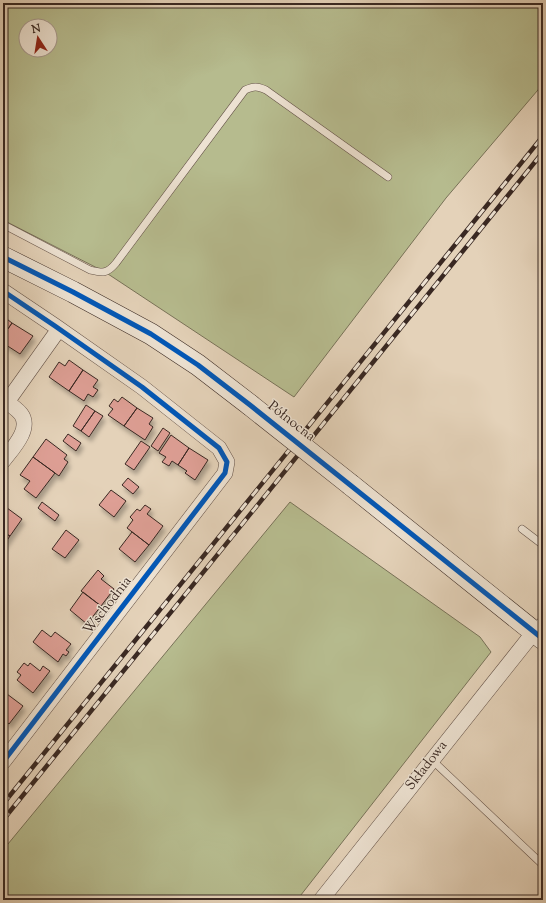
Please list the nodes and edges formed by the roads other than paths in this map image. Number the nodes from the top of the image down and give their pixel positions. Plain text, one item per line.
1 (388, 177) dead end
2 (3, 225) edge
3 (3, 257) edge
4 (3, 291) edge
5 (59, 329) junction
6 (5, 401) edge
7 (3, 461) edge
8 (522, 529) dead end
9 (543, 545) edge
10 (540, 630) edge
11 (432, 760) junction
12 (3, 762) edge
13 (543, 865) edge
14 (321, 900) edge

1 - 2 lane
3 - 10 street, Północna, bridge
4 - 5 street
5 - 6 street
5 - 12 street, Wschodnia
6 - 7 street
8 - 9 lane
10 - 11 street, Składowa
11 - 13 lane
11 - 14 street, Składowa

